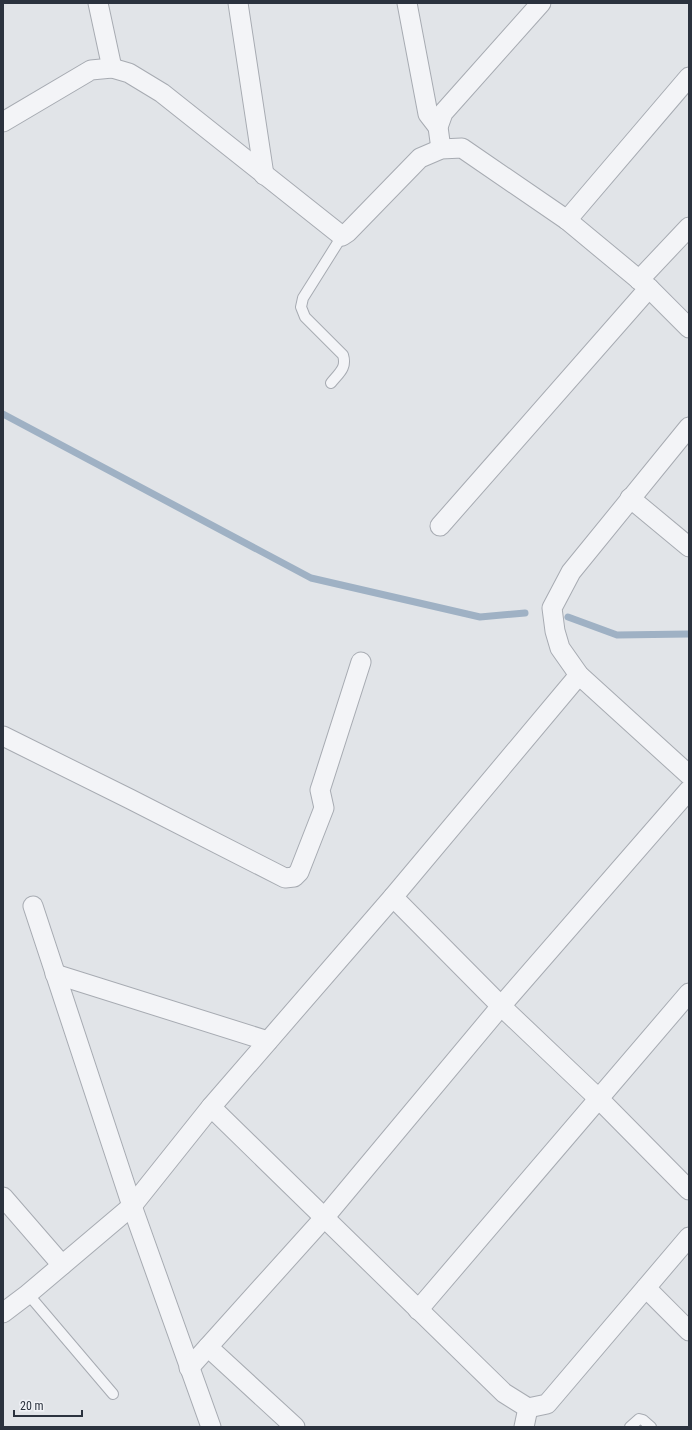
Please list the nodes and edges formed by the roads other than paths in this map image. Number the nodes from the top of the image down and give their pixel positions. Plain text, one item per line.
1 (98, 3) edge
2 (238, 3) edge
3 (407, 3) edge
4 (541, 3) edge
5 (112, 68) junction
6 (689, 77) edge
7 (5, 118) edge
8 (438, 127) junction
9 (441, 149) junction
10 (264, 175) junction
11 (567, 220) junction
12 (689, 227) edge
13 (342, 236) junction
14 (644, 284) junction
15 (689, 328) edge
16 (331, 383) dead end
17 (689, 427) edge
18 (630, 498) junction
19 (440, 526) dead end
20 (689, 547) edge
21 (361, 662) dead end
22 (579, 675) junction
23 (3, 736) edge
24 (689, 775) edge
25 (689, 790) edge
26 (393, 897) junction
27 (33, 906) dead end
28 (55, 974) junction
29 (689, 993) edge
30 (501, 1006) junction
31 (268, 1041) junction
32 (599, 1099) junction
33 (211, 1108) junction
34 (689, 1190) edge
35 (3, 1197) edge
36 (132, 1206) junction
37 (324, 1218) junction
38 (689, 1237) edge
39 (62, 1265) junction
40 (646, 1288) junction
41 (28, 1294) junction
42 (418, 1310) junction
43 (3, 1313) edge
44 (689, 1331) edge
45 (208, 1348) junction
46 (189, 1368) junction
47 (113, 1394) dead end
48 (528, 1408) junction
49 (211, 1427) edge
50 (295, 1427) edge
51 (524, 1427) edge
52 (630, 1427) edge
53 (651, 1427) edge

1 - 5 street
2 - 10 street
3 - 8 street
4 - 8 street
5 - 7 street
5 - 10 street
6 - 11 street
8 - 9 street
9 - 11 street
9 - 13 street
10 - 13 street
11 - 14 street
12 - 14 street
13 - 16 lane
14 - 15 street
14 - 19 street
17 - 18 street
18 - 20 street
18 - 22 street
21 - 23 street
22 - 24 street
22 - 26 street
25 - 30 street
26 - 30 street
26 - 31 street
27 - 28 street
28 - 31 street
28 - 36 street
29 - 32 street
30 - 32 street
30 - 37 street
31 - 33 street
32 - 34 street
32 - 42 street
33 - 36 street
33 - 37 street
35 - 39 street
36 - 39 street
36 - 46 street
37 - 42 street
37 - 45 street
38 - 40 street
39 - 41 street
40 - 44 street
40 - 48 street
41 - 43 street
41 - 47 lane
42 - 48 street
45 - 46 street
45 - 50 street
46 - 49 street
48 - 51 street
52 - 53 lane

